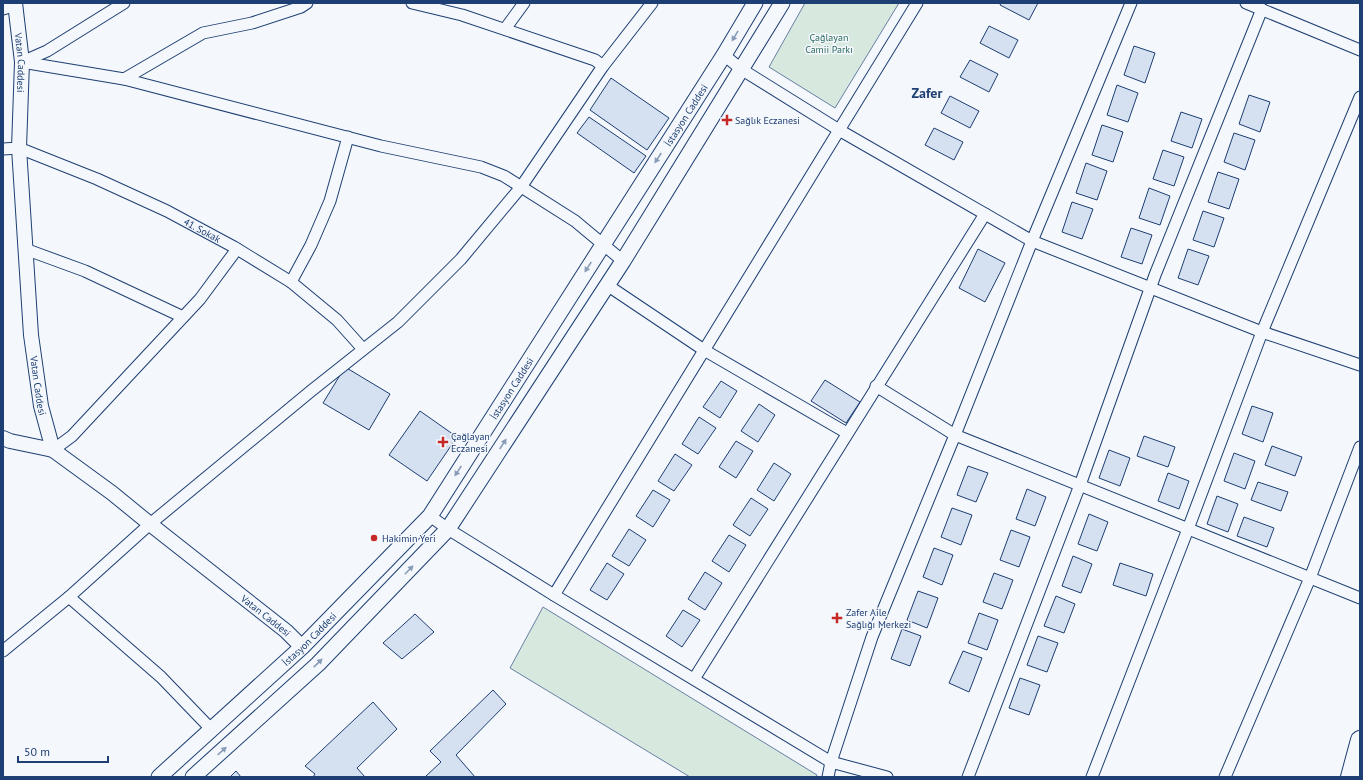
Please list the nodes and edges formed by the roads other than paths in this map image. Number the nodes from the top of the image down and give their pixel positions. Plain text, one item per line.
1 (124, 3) edge
2 (307, 3) edge
3 (412, 3) edge
4 (524, 3) edge
5 (652, 3) edge
6 (756, 3) edge
7 (782, 3) edge
8 (918, 3) edge
9 (1132, 3) edge
10 (1246, 3) edge
11 (11, 6) edge
12 (1262, 9) junction
13 (505, 29) junction
14 (1360, 50) edge
15 (724, 55) junction
16 (22, 62) junction
17 (603, 66) junction
18 (741, 69) junction
19 (124, 79) junction
20 (1360, 97) edge
21 (839, 130) junction
22 (348, 137) junction
23 (19, 148) junction
24 (3, 149) edge
25 (521, 187) junction
26 (985, 214) junction
27 (1032, 240) junction
28 (603, 245) junction
29 (25, 249) junction
30 (238, 249) junction
31 (623, 261) junction
32 (291, 282) junction
33 (607, 285) junction
34 (1151, 288) junction
35 (183, 318) junction
36 (1262, 332) junction
37 (363, 349) junction
38 (704, 350) junction
39 (1360, 366) edge
40 (876, 386) junction
41 (847, 433) junction
42 (955, 435) junction
43 (3, 438) edge
44 (1360, 447) edge
45 (52, 450) junction
46 (1080, 485) junction
47 (430, 516) junction
48 (150, 524) junction
49 (448, 529) junction
50 (1188, 529) junction
51 (1310, 578) junction
52 (554, 595) junction
53 (69, 597) junction
54 (1360, 598) edge
55 (302, 647) junction
56 (3, 651) edge
57 (694, 679) junction
58 (211, 729) junction
59 (1360, 740) edge
60 (831, 762) junction
61 (159, 777) edge
62 (193, 777) edge
63 (828, 777) edge
64 (887, 777) edge
65 (968, 777) edge
66 (1092, 777) edge
67 (1225, 777) edge
68 (1350, 777) edge

1 - 16 street
2 - 19 street
3 - 13 street
4 - 13 street
5 - 17 street
6 -> 15 main road, İstasyon Caddesi
7 - 18 main road
8 - 21 street
9 - 27 street
10 - 12 street
11 - 16 street, Vatan Caddesi
12 - 14 street
12 - 34 street
13 - 17 street
15 - 18 street
15 -> 28 main road, İstasyon Caddesi
16 - 19 street
16 - 23 street, Vatan Caddesi
17 - 25 street
18 - 21 street
18 - 31 main road
19 - 22 street
20 - 36 street
21 - 26 street
21 - 38 street
22 - 25 street
22 - 32 street
23 - 24 street
23 - 29 street, Vatan Caddesi
23 - 30 street, 41. Sokak
25 - 28 street
25 - 37 street
26 - 27 street
26 - 40 street
27 - 34 street
27 - 42 street
28 - 31 street
28 -> 47 main road, İstasyon Caddesi
29 - 35 street
29 - 45 street, Vatan Caddesi
30 - 32 street, 41. Sokak
30 - 35 street
31 - 33 main road
32 - 37 street, 41. Sokak
33 - 38 street
49 -> 33 main road
34 - 36 street
34 - 46 street
35 - 45 street
36 - 39 street
36 - 50 street
37 - 48 street
38 - 41 street
38 - 52 street
40 - 41 street
40 - 42 street
41 - 57 street
42 - 46 street
42 - 60 street
43 - 45 street
44 - 51 street
45 - 48 street, Vatan Caddesi
46 - 50 street
46 - 65 street
47 - 49 street
47 - 55 main road, İstasyon Caddesi
48 - 53 street
48 - 55 street, Vatan Caddesi
49 - 52 street
62 -> 49 main road
50 - 51 street
50 - 66 street
51 - 54 street
51 - 67 street
52 - 57 street
53 - 56 street
53 - 58 street
55 - 58 main road, İstasyon Caddesi
57 - 60 street
58 - 61 main road, İstasyon Caddesi
59 - 68 highway
60 - 63 street
60 - 64 street

